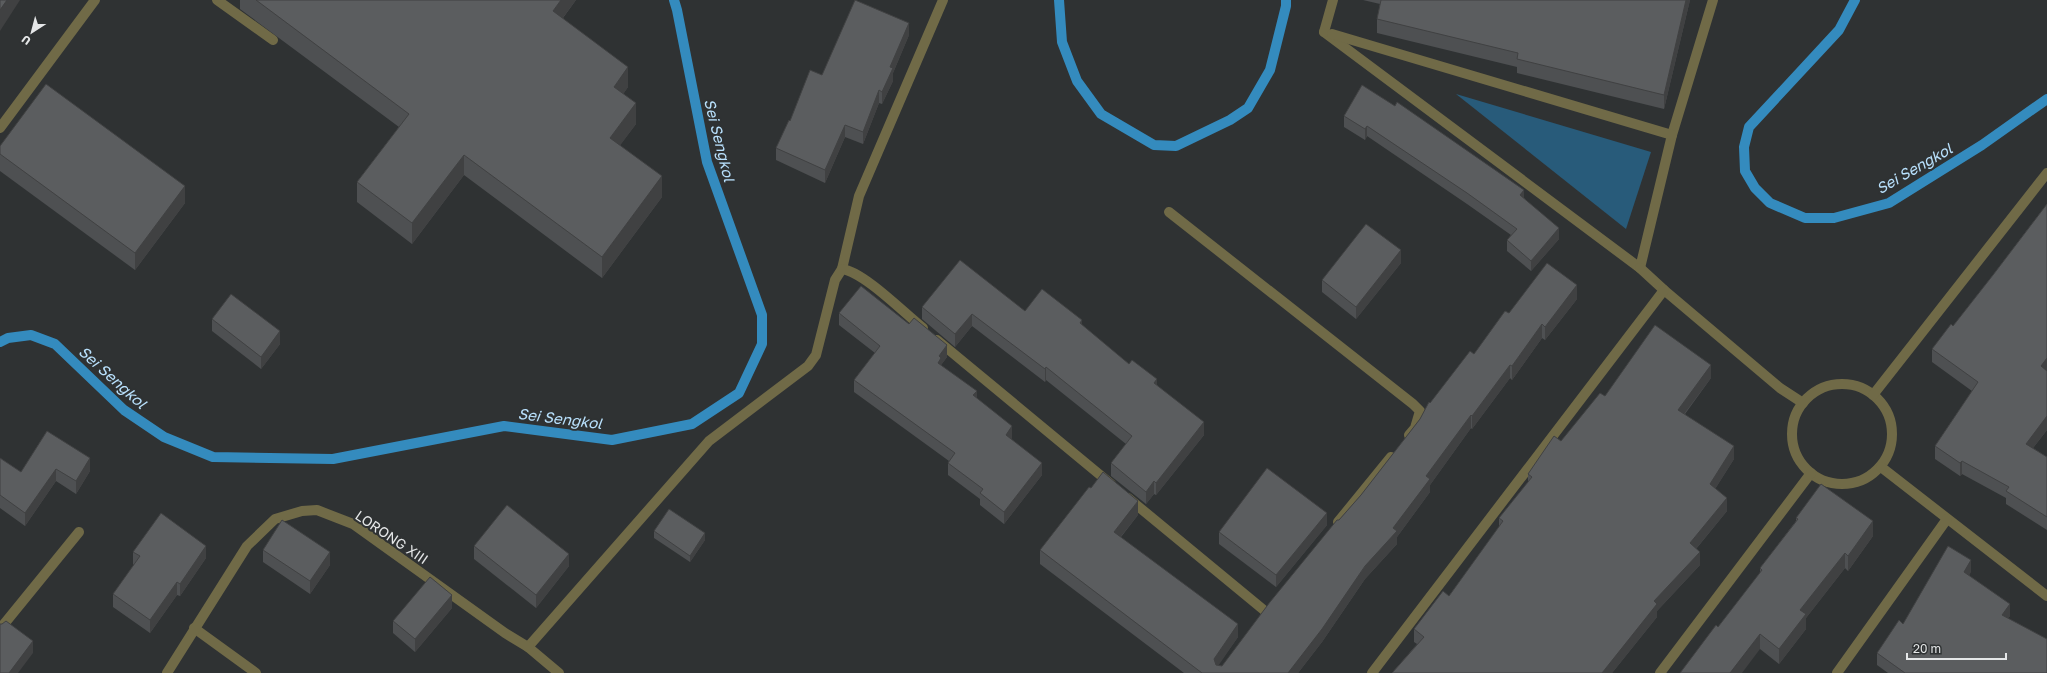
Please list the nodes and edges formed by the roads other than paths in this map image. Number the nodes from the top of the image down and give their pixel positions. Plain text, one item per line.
1 (95, 0) edge
2 (217, 0) edge
3 (943, 0) edge
4 (1333, 0) edge
5 (1713, 0) edge
6 (1324, 32) junction
7 (273, 40) dead end
8 (0, 128) edge
9 (1672, 135) junction
10 (2047, 173) edge
11 (1169, 212) dead end
12 (1640, 268) junction
13 (842, 269) junction
14 (1664, 290) junction
15 (1873, 395) junction
16 (1803, 403) junction
17 (1881, 467) junction
18 (1811, 473) junction
19 (1947, 520) junction
20 (79, 532) dead end
21 (1330, 532) edge
22 (2047, 596) edge
23 (1266, 611) edge
24 (194, 628) junction
25 (0, 629) edge
26 (528, 647) junction
27 (167, 673) edge
28 (256, 673) edge
29 (559, 673) edge
30 (1372, 673) edge
31 (1660, 673) edge
32 (1837, 673) edge

1 - 8 street
2 - 7 street
3 - 13 street
4 - 6 street
5 - 9 street
6 - 9 street
6 - 12 street
9 - 12 street
10 - 15 street
11 - 21 street
12 - 14 street
13 - 23 street
13 - 26 street
14 - 16 street
14 - 30 street
15 - 16 street
15 - 17 street
16 - 18 street
17 - 18 street
17 - 19 street
18 - 31 street
19 - 22 street
19 - 32 street
20 - 25 street
24 - 26 street, LORONG XIII
24 - 27 street, LORONG XIII
24 - 28 street
26 - 29 street, LORONG XIII

